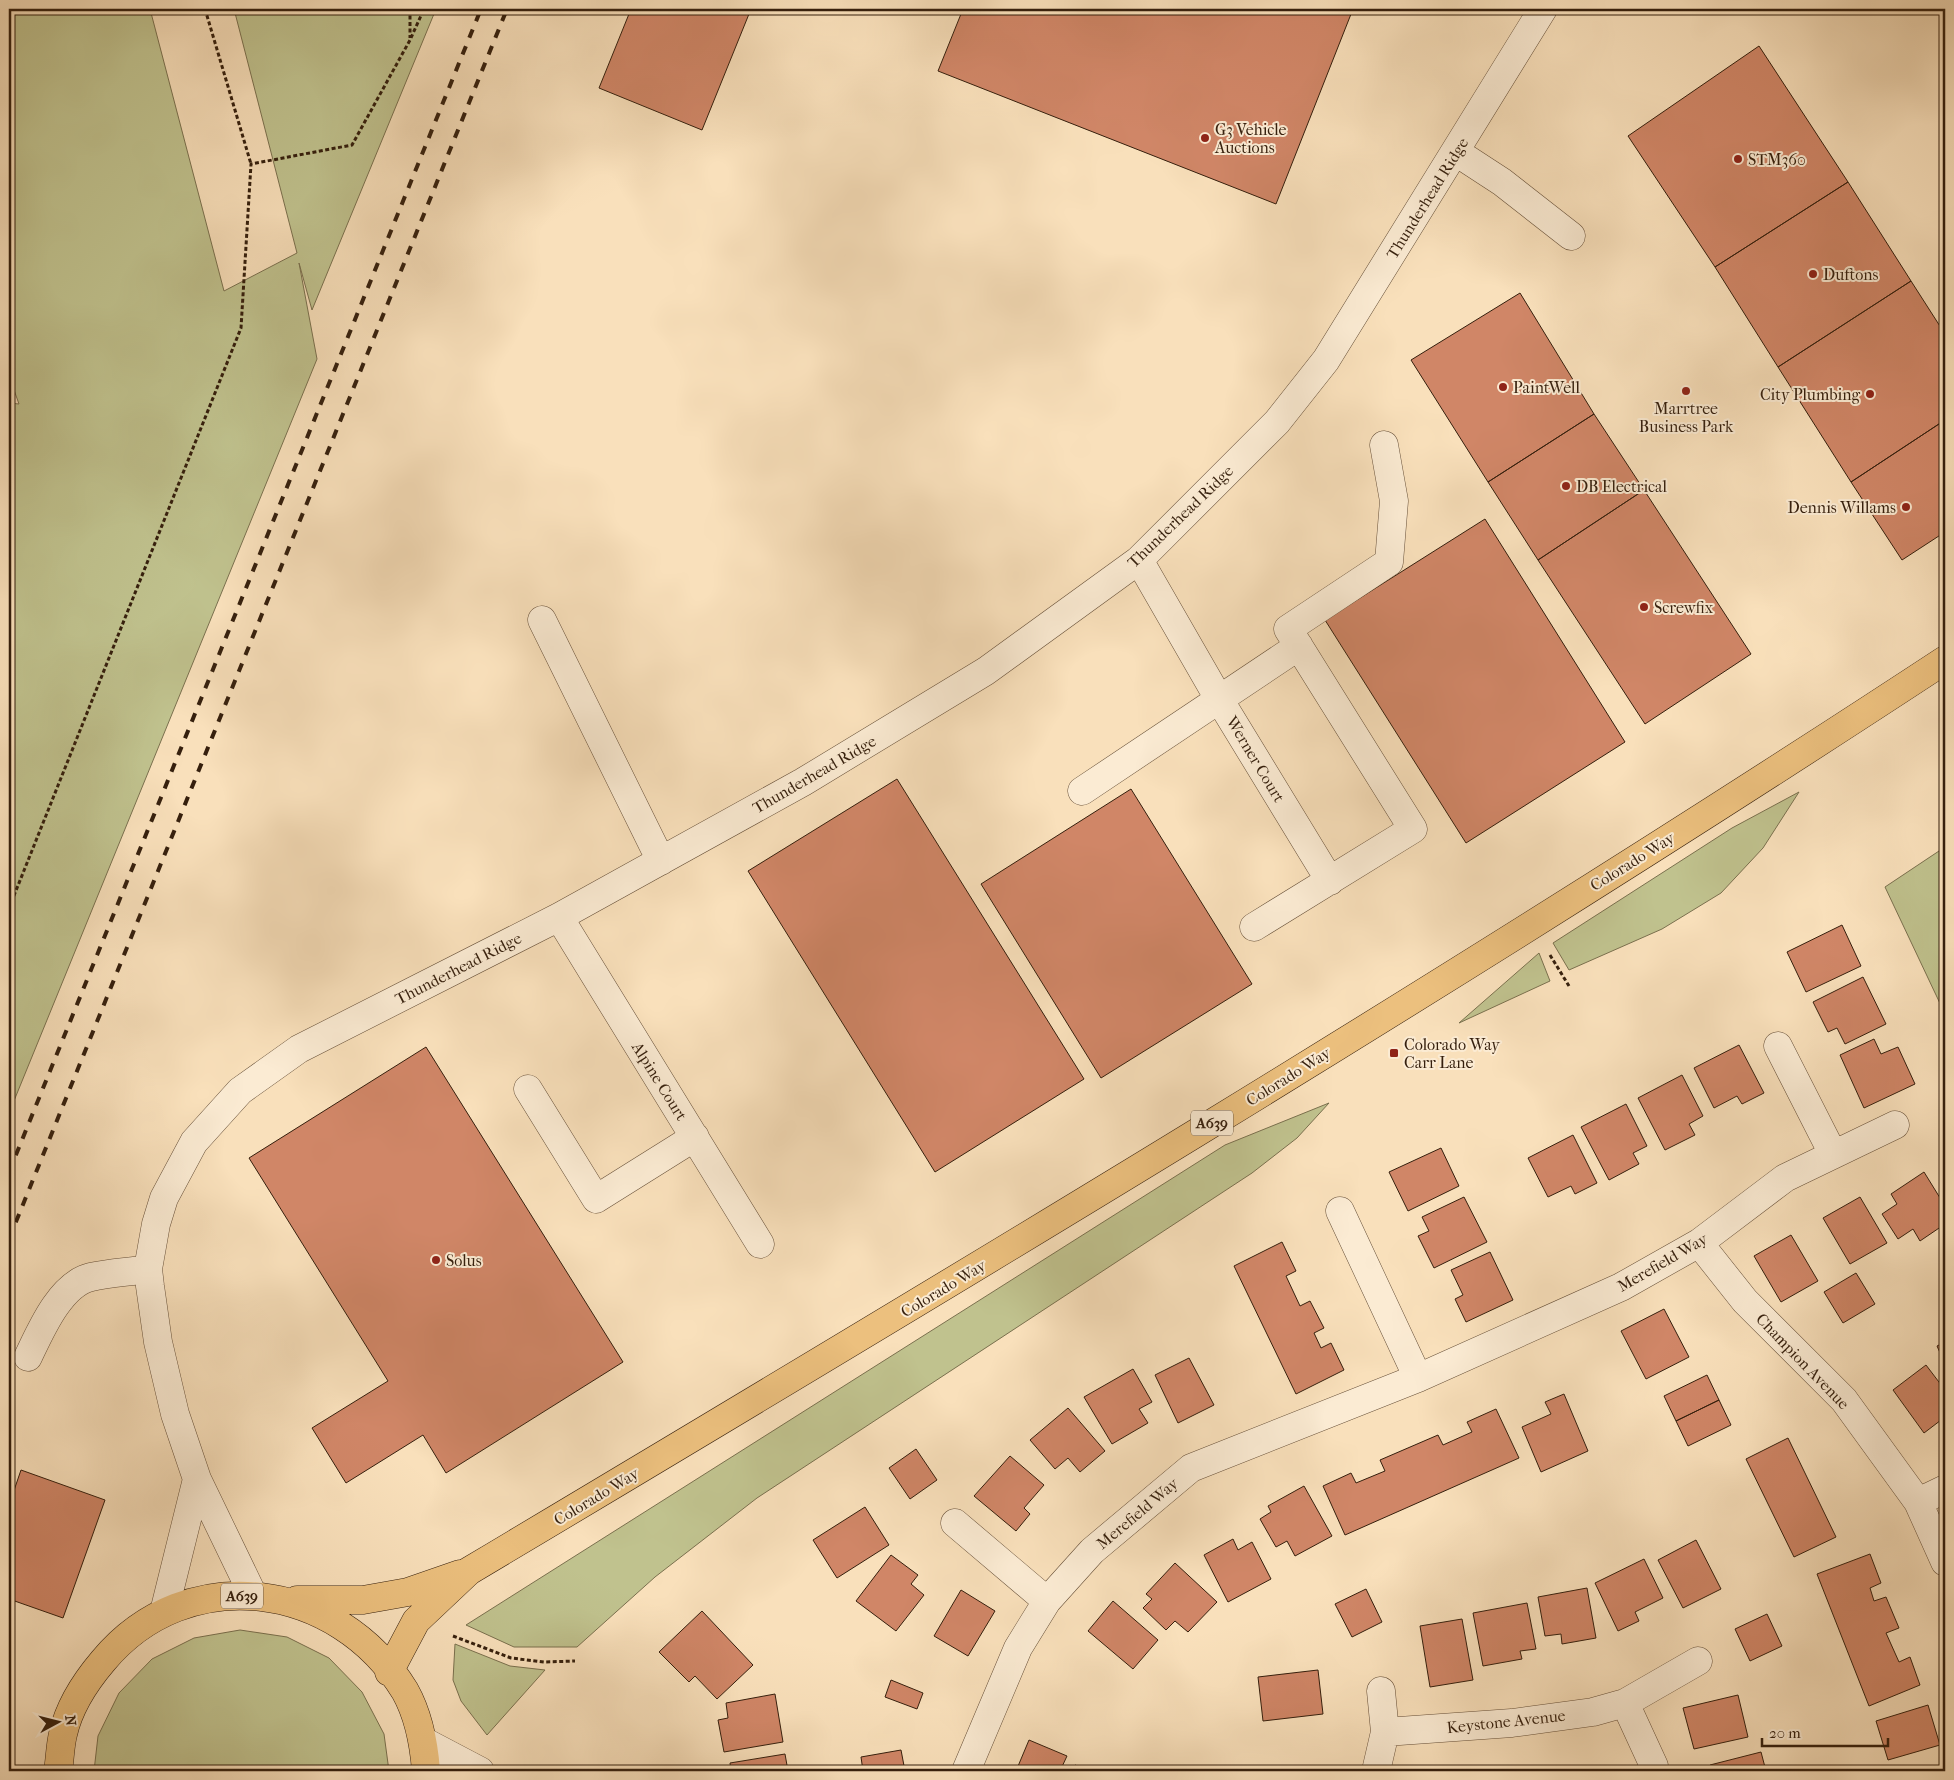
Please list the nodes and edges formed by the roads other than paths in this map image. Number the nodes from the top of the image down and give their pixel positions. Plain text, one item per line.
1 (1542, 9) edge
2 (1456, 152) junction
3 (1571, 236) dead end
4 (1384, 445) dead end
5 (1139, 560) junction
6 (542, 620) dead end
7 (1299, 646) junction
8 (1945, 660) edge
9 (1220, 699) junction
10 (1082, 791) dead end
11 (661, 861) junction
12 (1330, 881) junction
13 (559, 917) junction
14 (1254, 927) dead end
15 (1778, 1046) dead end
16 (528, 1088) dead end
17 (1895, 1124) dead end
18 (695, 1137) junction
19 (1833, 1154) junction
20 (1340, 1211) dead end
21 (1699, 1243) junction
22 (760, 1244) dead end
23 (148, 1269) junction
24 (28, 1357) dead end
25 (1418, 1378) junction
26 (197, 1479) junction
27 (1945, 1489) edge
28 (1918, 1502) junction
29 (955, 1524) dead end
30 (1945, 1562) edge
31 (469, 1571) junction
32 (254, 1595) junction
33 (284, 1600) junction
34 (1048, 1601) junction
35 (164, 1612) junction
36 (1698, 1661) dead end
37 (390, 1672) junction
38 (1381, 1691) dead end
39 (1625, 1702) junction
40 (1385, 1732) junction
41 (423, 1741) junction
42 (1654, 1766) dead end
43 (58, 1771) edge
44 (426, 1771) edge
45 (480, 1771) edge
46 (966, 1771) edge
47 (1376, 1771) edge

1 - 2 street, Thunderhead Ridge
2 - 3 street
2 - 5 street, Thunderhead Ridge
4 - 7 street
5 - 9 street, Werner Court
5 - 11 street, Thunderhead Ridge
6 - 11 street
7 - 9 street
7 - 12 street
8 - 31 main road, Colorado Way / A639
9 - 10 street
9 - 12 street, Werner Court
11 - 13 street, Thunderhead Ridge
12 - 14 street
13 - 18 street, Alpine Court
13 - 23 street, Thunderhead Ridge
15 - 19 street
16 - 18 street
17 - 19 street, Merefield Way
18 - 22 street, Alpine Court
19 - 21 street, Merefield Way
20 - 25 street
21 - 25 street, Merefield Way
21 - 28 street, Champion Avenue
23 - 24 street
23 - 26 street, Thunderhead Ridge
25 - 34 street, Merefield Way
26 - 32 street, Thunderhead Ridge
26 - 35 street
27 - 28 street
28 - 30 street, Champion Avenue
29 - 34 street
31 - 33 main road, Colorado Way / A639
31 - 37 main road, Colorado Way / A639
32 - 33 main road, A639
32 - 35 main road, A639
33 - 37 main road, A639
34 - 46 street, Merefield Way
35 - 43 main road, A639
36 - 39 street, Keystone Avenue
37 - 41 main road, A639
38 - 40 street
39 - 40 street, Keystone Avenue
39 - 42 street
40 - 47 street
41 - 44 main road, A639
41 - 45 street

